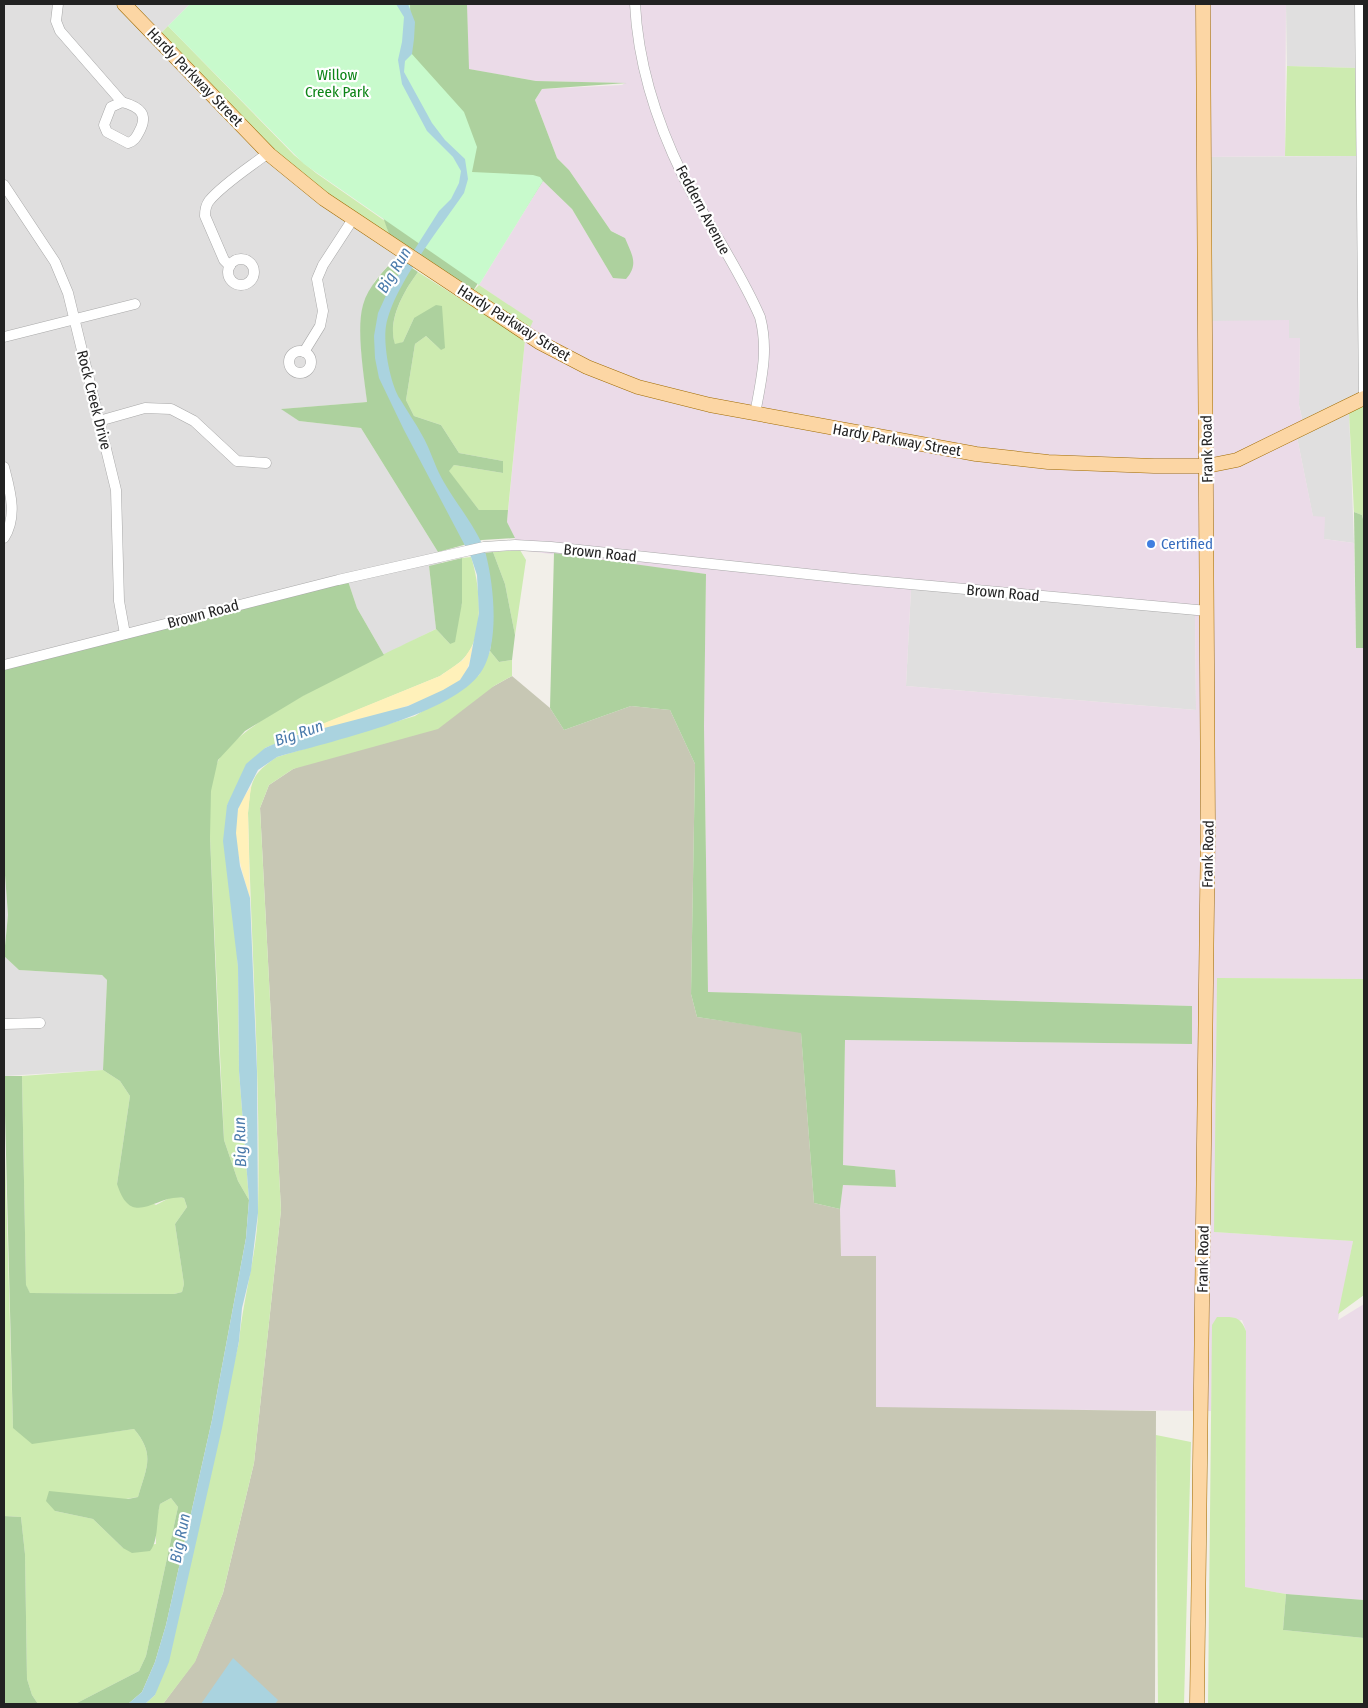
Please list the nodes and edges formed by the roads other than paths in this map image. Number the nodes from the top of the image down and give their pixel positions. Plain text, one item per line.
1 (58, 4) edge
2 (124, 4) edge
3 (635, 4) edge
4 (1203, 4) edge
5 (1360, 4) edge
6 (122, 102) dead end
7 (268, 153) junction
8 (4, 185) edge
9 (353, 219) junction
10 (230, 266) dead end
11 (135, 304) dead end
12 (74, 319) junction
13 (4, 336) edge
14 (304, 352) dead end
15 (1364, 398) edge
16 (755, 414) junction
17 (99, 421) junction
18 (266, 463) dead end
19 (1207, 466) junction
20 (4, 467) edge
21 (4, 538) edge
22 (1208, 611) junction
23 (125, 634) junction
24 (4, 666) edge
25 (40, 1023) dead end
26 (4, 1024) edge
27 (1197, 1704) edge

1 - 6 street
2 - 7 main road, Hardy Parkway Street
3 - 16 street, Feddern Avenue
4 - 19 main road, Frank Road
5 - 15 street
7 - 9 main road, Hardy Parkway Street
7 - 10 street
8 - 12 street, Rock Creek Drive
9 - 14 street
9 - 16 main road, Hardy Parkway Street
11 - 12 street
12 - 13 street
12 - 17 street, Rock Creek Drive
15 - 19 main road
16 - 19 main road, Hardy Parkway Street
17 - 18 street
17 - 23 street, Rock Creek Drive
19 - 22 main road, Frank Road
20 - 21 street
22 - 23 street, Brown Road
22 - 27 main road, Frank Road
23 - 24 street, Brown Road
25 - 26 street

